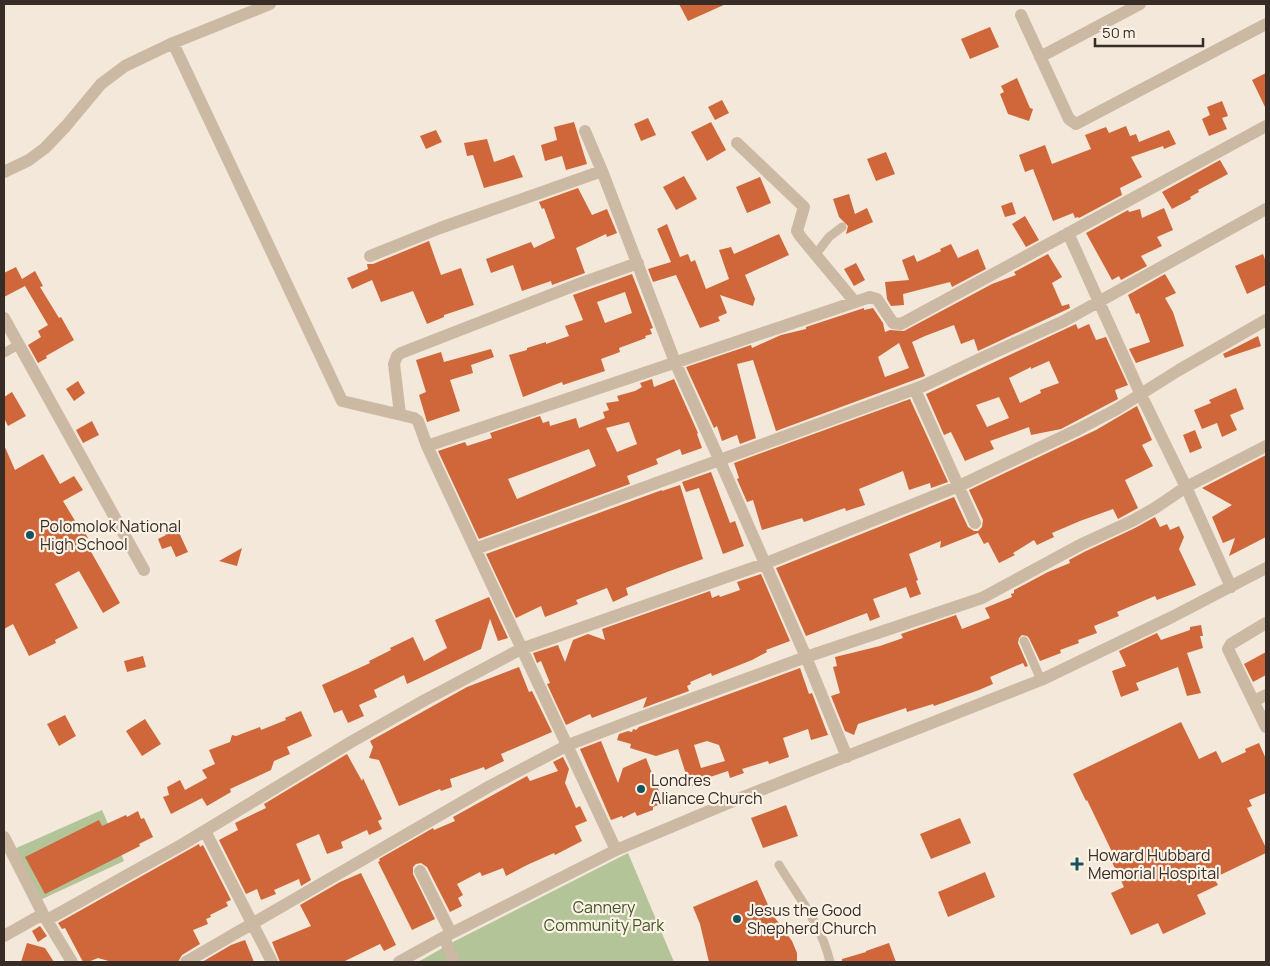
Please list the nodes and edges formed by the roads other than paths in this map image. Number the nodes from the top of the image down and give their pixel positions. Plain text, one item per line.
1 (270, 4) edge
2 (1140, 4) edge
3 (1020, 15) dead end
4 (1266, 24) edge
5 (173, 43) junction
6 (1040, 57) junction
7 (1266, 126) edge
8 (585, 130) dead end
9 (737, 143) dead end
10 (602, 171) junction
11 (4, 172) edge
12 (1266, 209) edge
13 (842, 227) dead end
14 (1068, 233) junction
15 (816, 254) junction
16 (370, 256) dead end
17 (638, 263) junction
18 (855, 302) junction
19 (1099, 302) junction
20 (4, 318) edge
21 (1266, 320) edge
22 (18, 344) junction
23 (4, 352) edge
24 (675, 362) junction
25 (915, 390) junction
26 (1141, 395) junction
27 (400, 414) junction
28 (428, 446) junction
29 (1266, 446) edge
30 (720, 460) junction
31 (959, 486) junction
32 (1186, 488) junction
33 (975, 523) dead end
34 (474, 549) junction
35 (764, 564) junction
36 (1266, 568) edge
37 (144, 570) dead end
38 (1231, 587) junction
39 (1266, 623) edge
40 (1024, 641) dead end
41 (521, 649) junction
42 (806, 657) junction
43 (1041, 680) junction
44 (1266, 695) edge
45 (1254, 701) junction
46 (1266, 727) edge
47 (568, 745) junction
48 (847, 757) junction
49 (205, 831) junction
50 (4, 837) edge
51 (616, 850) junction
52 (779, 865) dead end
53 (420, 871) dead end
54 (46, 917) junction
55 (252, 924) junction
56 (448, 935) junction
57 (4, 936) edge
58 (72, 962) edge
59 (186, 962) edge
60 (272, 962) edge
61 (399, 962) edge
62 (454, 962) edge
63 (830, 962) edge

1 - 5 street
2 - 6 street
3 - 6 street
4 - 6 street
5 - 11 street
5 - 27 street
7 - 14 street
8 - 10 street
9 - 15 street
10 - 16 street
10 - 17 street
12 - 19 street
13 - 15 lane
14 - 18 street
14 - 19 street
15 - 18 street
17 - 24 street
17 - 27 street
18 - 24 street
19 - 25 street
19 - 26 street
20 - 22 street
21 - 26 street
22 - 23 lane
22 - 37 street
24 - 28 street
24 - 30 street
25 - 30 street
25 - 31 street
26 - 31 street
26 - 32 street
27 - 28 street
28 - 34 street
29 - 32 street
30 - 34 street
30 - 35 street
31 - 33 street
31 - 35 street
32 - 38 street
32 - 42 street
34 - 41 street
35 - 41 street
35 - 42 street
36 - 38 street
38 - 43 street
39 - 45 street
40 - 43 lane
41 - 47 street
41 - 49 street
42 - 47 street
42 - 48 street
43 - 48 street
44 - 45 street
45 - 46 street
47 - 51 street
47 - 55 street
48 - 51 street
49 - 54 street
49 - 55 street
50 - 54 street
51 - 56 street
52 - 63 lane
53 - 56 street
54 - 57 street
54 - 58 street
55 - 59 street
55 - 60 street
56 - 61 street
56 - 62 street

